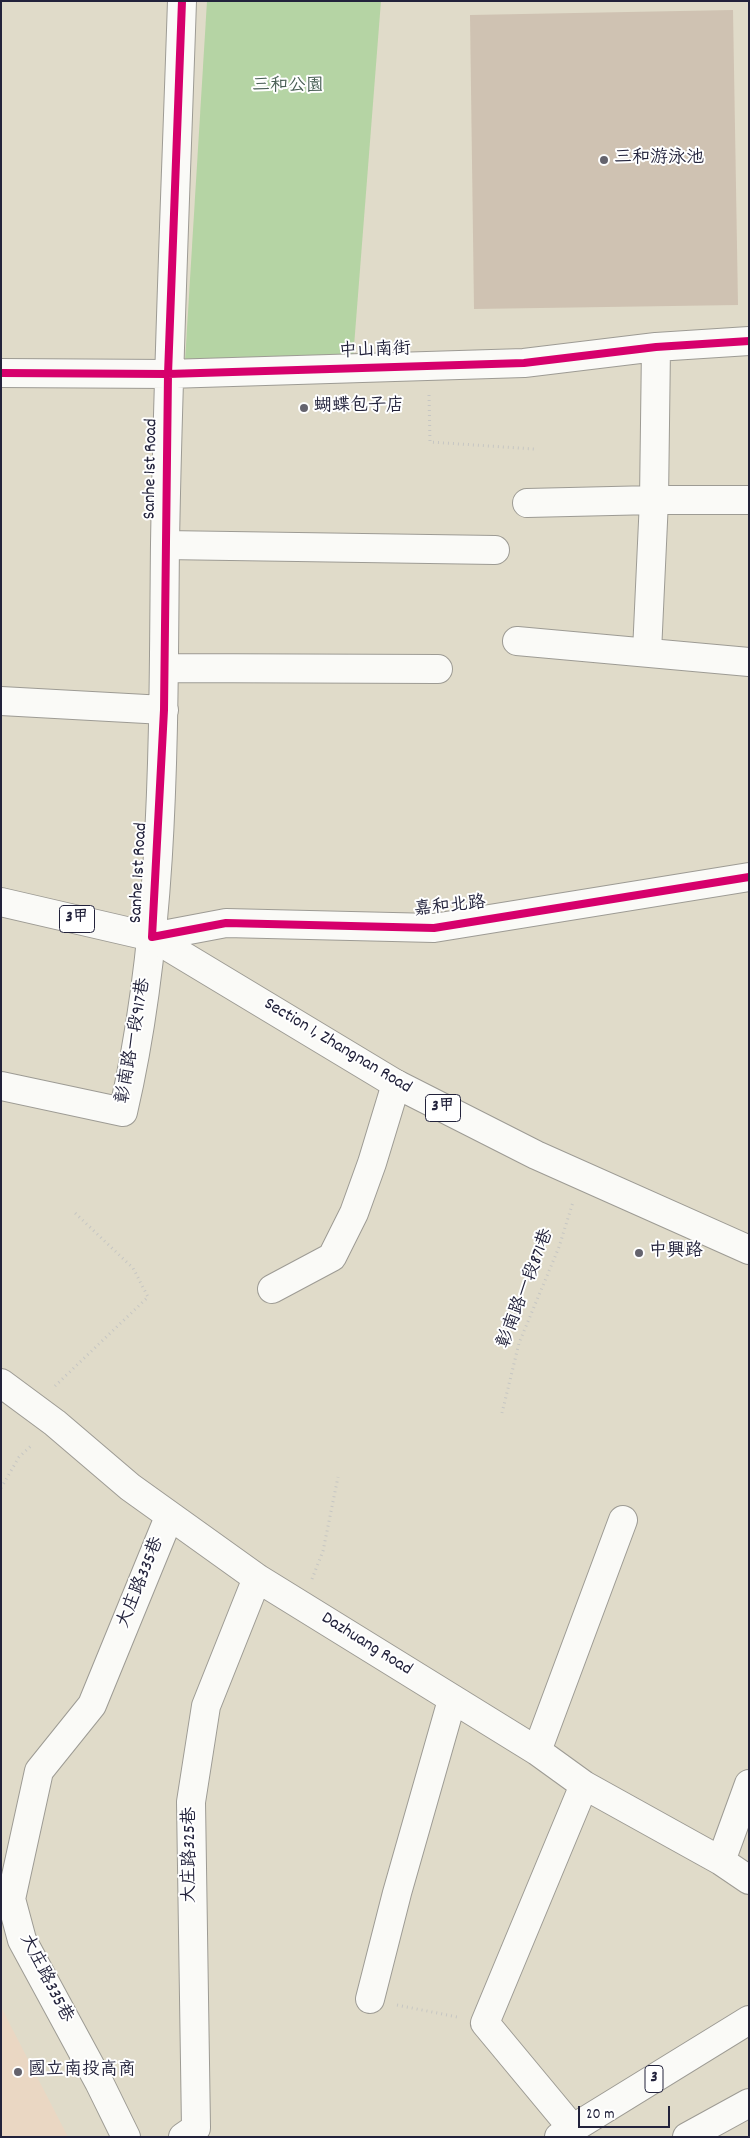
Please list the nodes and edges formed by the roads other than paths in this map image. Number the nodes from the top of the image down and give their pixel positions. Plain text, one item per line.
1 (182, 1) edge
2 (749, 341) edge
3 (656, 347) junction
4 (1, 373) edge
5 (168, 374) junction
6 (654, 500) junction
7 (749, 500) edge
8 (526, 503) dead end
9 (165, 545) junction
10 (494, 550) dead end
11 (517, 641) dead end
12 (647, 652) junction
13 (749, 662) edge
14 (165, 668) junction
15 (438, 669) dead end
16 (1, 701) edge
17 (164, 710) junction
18 (749, 877) edge
19 (1, 902) edge
20 (152, 937) junction
21 (396, 1084) junction
22 (1, 1086) edge
23 (749, 1250) edge
24 (272, 1288) dead end
25 (1, 1383) edge
26 (170, 1517) junction
27 (623, 1520) dead end
28 (257, 1578) junction
29 (452, 1700) junction
30 (537, 1751) junction
31 (749, 1784) edge
32 (584, 1785) junction
33 (721, 1861) junction
34 (749, 1880) edge
35 (370, 1999) road end
36 (749, 2020) edge
37 (749, 2102) edge
38 (566, 2133) edge
39 (127, 2137) edge
40 (183, 2137) edge
41 (687, 2137) edge

1 - 5 street, Sanhe 1st Road
2 - 3 street, 中山南街
3 - 5 street, 中山南街
3 - 6 street
4 - 5 street, 中山南街
5 - 9 street, Sanhe 1st Road
6 - 7 street
6 - 8 street
6 - 12 street
9 - 10 street
9 - 14 street, Sanhe 1st Road
11 - 12 street
12 - 13 street
14 - 15 street
14 - 17 street, Sanhe 1st Road
16 - 17 street
17 - 20 street, Sanhe 1st Road
18 - 20 street, 嘉和北路
19 - 20 street, Section 1, Zhangnan Road / 3甲
20 - 21 street, Section 1, Zhangnan Road / 3甲
20 - 22 street, 彰南路一段917巷
21 - 23 street, Section 1, Zhangnan Road / 3甲
21 - 24 street
25 - 26 street, Dazhuang Road
26 - 28 street, Dazhuang Road
26 - 39 street, 大庄路335巷
27 - 30 street
28 - 29 street, Dazhuang Road
28 - 40 street, 大庄路325巷
29 - 30 street, Dazhuang Road
29 - 35 street
30 - 32 street, Dazhuang Road
31 - 33 street
32 - 33 street, Dazhuang Road
32 - 38 street
33 - 34 street, Dazhuang Road
36 - 38 street, 3
37 - 41 street

